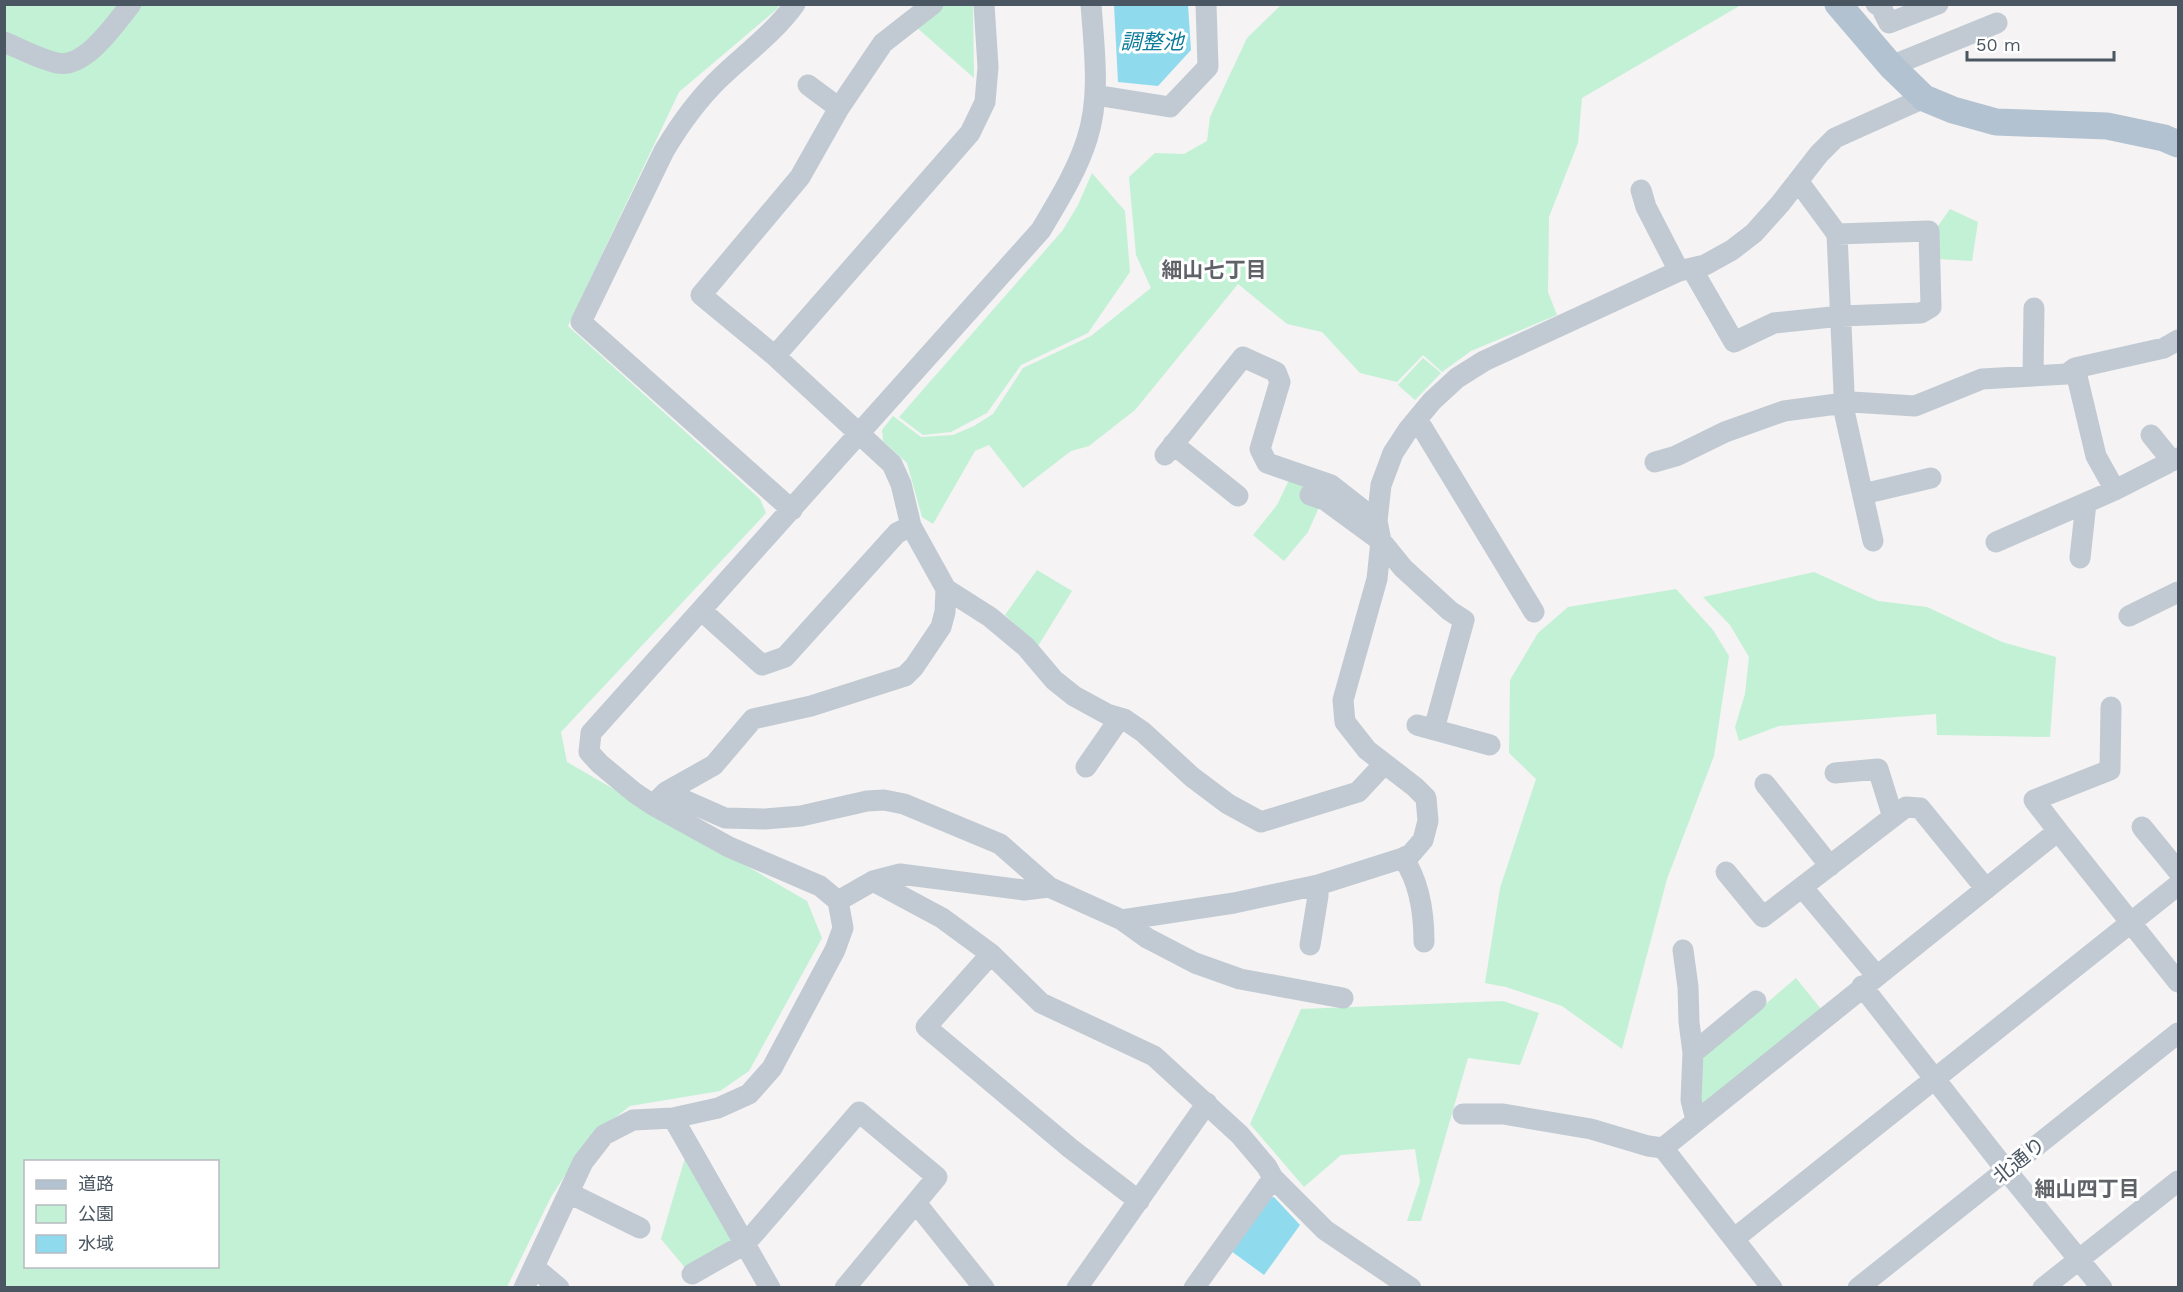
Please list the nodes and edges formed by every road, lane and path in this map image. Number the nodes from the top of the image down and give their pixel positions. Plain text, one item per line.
1 (131, 4) edge
2 (795, 4) edge
3 (933, 4) edge
4 (984, 4) edge
5 (1091, 4) edge
6 (1206, 4) edge
7 (1876, 4) edge
8 (1938, 4) edge
9 (1845, 7) edge
10 (1997, 23) dead end
11 (4, 42) edge
12 (1891, 66) junction
13 (808, 85) dead end
14 (1095, 94) junction
15 (1924, 98) junction
16 (839, 108) junction
17 (2178, 144) edge
18 (1798, 181) junction
19 (1641, 190) dead end
20 (1837, 234) junction
21 (1685, 270) junction
22 (2034, 308) dead end
23 (1841, 316) junction
24 (2178, 340) edge
25 (775, 356) junction
26 (2075, 368) junction
27 (2033, 375) junction
28 (1844, 402) junction
29 (1417, 419) junction
30 (859, 435) junction
31 (2151, 435) dead end
32 (2175, 459) edge
33 (1655, 462) dead end
34 (1931, 478) dead end
35 (2115, 490) junction
36 (1863, 494) junction
37 (1310, 495) dead end
38 (1238, 496) dead end
39 (2086, 503) junction
40 (792, 510) junction
41 (911, 526) junction
42 (1379, 531) junction
43 (1873, 541) dead end
44 (1996, 542) dead end
45 (2080, 558) dead end
46 (946, 589) junction
47 (2178, 592) edge
48 (701, 610) junction
49 (1534, 612) dead end
50 (2129, 616) dead end
51 (2111, 707) dead end
52 (1120, 718) junction
53 (1490, 745) dead end
54 (1384, 764) junction
55 (1086, 767) dead end
56 (1835, 772) dead end
57 (1765, 784) dead end
58 (660, 799) junction
59 (1893, 817) junction
60 (2142, 827) dead end
61 (2058, 831) junction
62 (1403, 858) junction
63 (1830, 866) junction
64 (2178, 871) edge
65 (1726, 872) dead end
66 (873, 881) junction
67 (1318, 885) junction
68 (2178, 885) edge
69 (1049, 887) junction
70 (1802, 887) junction
71 (1986, 889) junction
72 (838, 901) junction
73 (1122, 920) junction
74 (2131, 922) junction
75 (1424, 942) dead end
76 (1310, 945) dead end
77 (1683, 950) dead end
78 (991, 954) junction
79 (1869, 981) junction
80 (2178, 982) edge
81 (1342, 998) dead end
82 (1756, 1001) dead end
83 (2178, 1032) edge
84 (1693, 1053) junction
85 (1935, 1078) junction
86 (1207, 1103) junction
87 (1463, 1114) dead end
88 (673, 1118) junction
89 (1696, 1120) junction
90 (1663, 1148) junction
91 (2006, 1170) junction
92 (1273, 1178) junction
93 (2178, 1181) edge
94 (569, 1193) junction
95 (1138, 1201) junction
96 (916, 1203) junction
97 (640, 1228) dead end
98 (1735, 1238) junction
99 (745, 1244) junction
100 (2079, 1259) junction
101 (534, 1267) junction
102 (692, 1274) dead end
103 (1762, 1284) edge
104 (524, 1287) edge
105 (559, 1287) edge
106 (770, 1287) edge
107 (845, 1287) edge
108 (984, 1287) edge
109 (1077, 1287) edge
110 (1194, 1287) edge
111 (1411, 1287) edge
112 (1858, 1287) edge
113 (2043, 1287) edge
114 (2102, 1287) edge

1 - 11 street
2 - 40 street
3 - 16 street
4 - 25 street
5 - 14 street
6 - 14 street
7 - 8 street
9 - 12 main road
10 - 12 street
12 - 15 main road
13 - 16 street
14 - 30 street
15 - 17 main road
15 - 18 street
16 - 25 street
18 - 20 street
18 - 21 street
19 - 21 street
20 - 23 street
20 - 23 street
21 - 23 street
21 - 29 street
22 - 27 street
23 - 28 street
24 - 26 street
25 - 30 street
26 - 27 street
26 - 35 street
27 - 28 street
28 - 33 street
28 - 36 street
29 - 42 street
29 - 49 street
30 - 40 street
30 - 41 street
31 - 32 street
32 - 35 street
34 - 36 street
35 - 39 street
36 - 43 street
37 - 42 street
38 - 42 street
39 - 44 street
39 - 45 street
40 - 48 street
41 - 46 street
41 - 48 street
42 - 53 street
42 - 54 street
46 - 52 street
46 - 58 street
47 - 50 street
48 - 58 street
51 - 61 street
52 - 54 street
52 - 55 street
54 - 62 street
56 - 59 street
57 - 63 street
58 - 69 street
58 - 72 street
59 - 63 street
59 - 71 street
60 - 64 street
61 - 71 street
61 - 74 street
62 - 67 street
62 - 75 street
63 - 70 street
65 - 70 street
66 - 69 street
66 - 72 street
66 - 78 street
67 - 73 street
67 - 76 street
68 - 74 street
69 - 73 street
70 - 79 street
71 - 79 street
72 - 88 street
73 - 81 street
74 - 80 street
74 - 85 street
77 - 84 street
78 - 86 street
78 - 95 street
79 - 85 street
79 - 89 street
82 - 84 street
83 - 91 street, 北通り
84 - 89 street
85 - 91 street
85 - 98 street
86 - 92 street
86 - 95 street
87 - 90 street
88 - 94 street
88 - 99 street
89 - 90 street
90 - 98 street
91 - 100 street
91 - 112 street, 北通り
92 - 110 street
92 - 111 street
93 - 100 street
94 - 97 street
94 - 101 street
95 - 109 street
96 - 99 street
96 - 107 street
96 - 108 street
98 - 103 street
99 - 102 street
99 - 106 street
100 - 113 street
100 - 114 street
101 - 104 street
101 - 105 street

